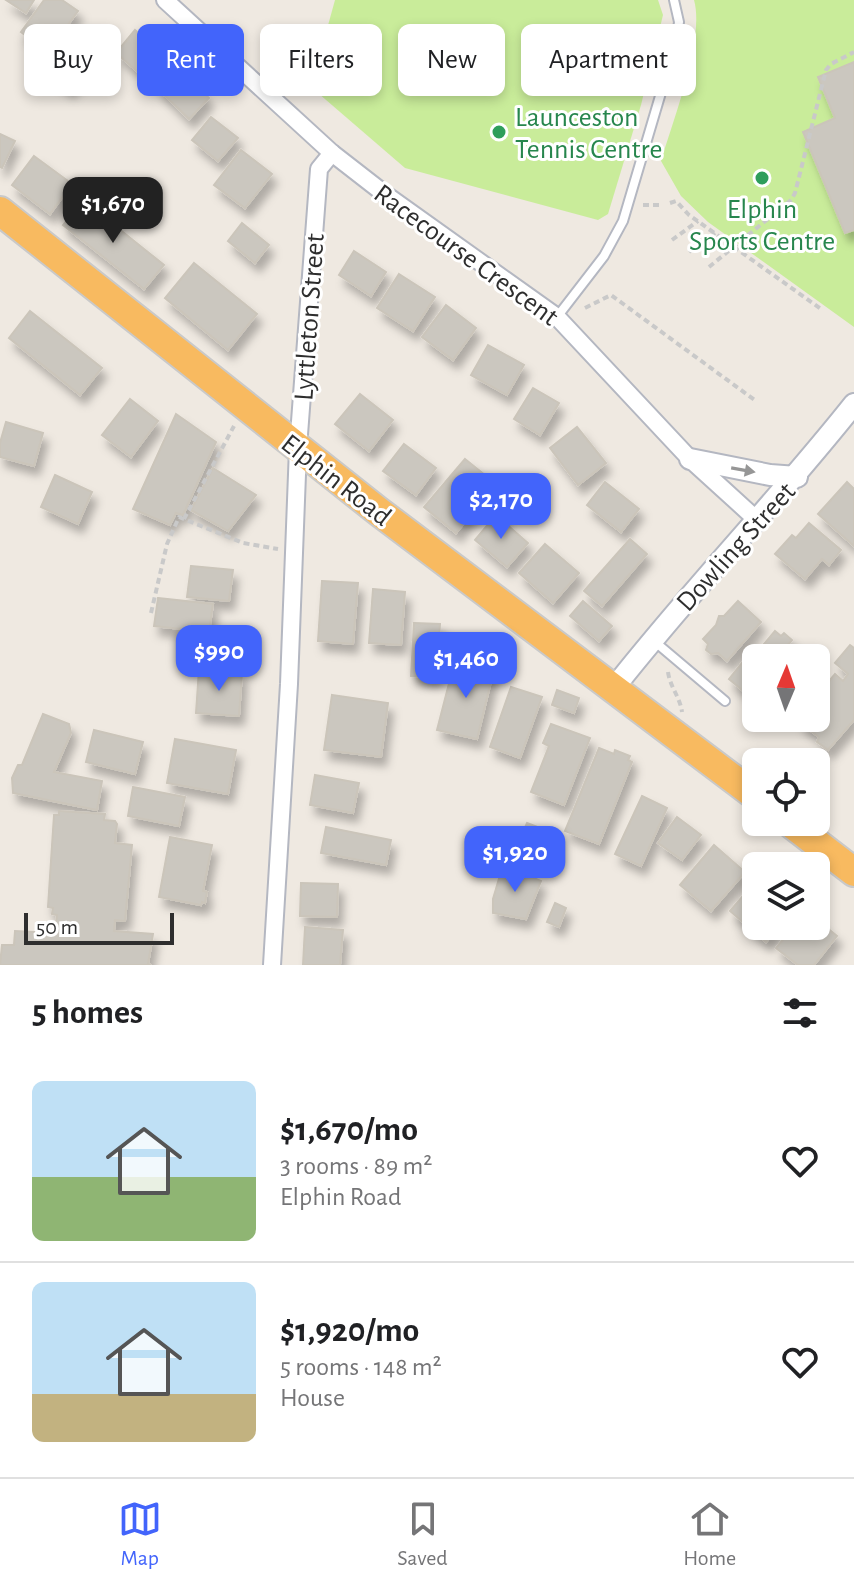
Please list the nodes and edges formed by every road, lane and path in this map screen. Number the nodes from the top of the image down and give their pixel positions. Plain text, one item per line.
1 (165, 0) edge
2 (674, 0) edge
3 (854, 52) edge
4 (332, 153) junction
5 (670, 203) dead end
6 (643, 205) dead end
7 (659, 205) dead end
8 (0, 211) edge
9 (698, 221) junction
10 (715, 233) junction
11 (672, 240) dead end
12 (733, 246) junction
13 (689, 252) dead end
14 (709, 267) dead end
15 (585, 308) dead end
16 (821, 309) dead end
17 (557, 317) junction
18 (756, 401) dead end
19 (854, 404) edge
20 (246, 407) junction
21 (298, 448) junction
22 (690, 459) junction
23 (797, 477) junction
24 (184, 519) junction
25 (757, 520) junction
26 (294, 552) junction
27 (151, 613) dead end
28 (660, 646) junction
29 (614, 688) junction
30 (725, 701) dead end
31 (688, 744) junction
32 (742, 785) edge
33 (807, 836) edge
34 (854, 872) edge
35 (272, 965) edge

1 - 4 street, Racecourse Crescent
2 - 17 lane
3 - 12 path
4 - 17 street, Racecourse Crescent
4 - 21 street, Lyttleton Street
5 - 9 path
6 - 7 path
8 - 20 highway, Elphin Road
9 - 10 path
9 - 11 path
10 - 12 path
10 - 13 path
12 - 14 path
12 - 16 path
15 - 18 path
17 - 22 street, Racecourse Crescent
19 - 23 street, Dowling Street
20 - 21 highway, Elphin Road
20 - 24 path
21 - 26 street, Lyttleton Street
21 - 29 highway, Elphin Road
22 -> 23 street
22 - 25 street, Racecourse Crescent
23 - 25 street, Dowling Street
24 - 26 path
24 - 27 path
25 - 28 street, Dowling Street
26 - 35 street, Lyttleton Street
28 - 29 street, Dowling Street
28 - 30 lane
28 - 31 path
29 - 31 highway, Elphin Road
31 - 32 highway, Elphin Road
33 - 34 highway

